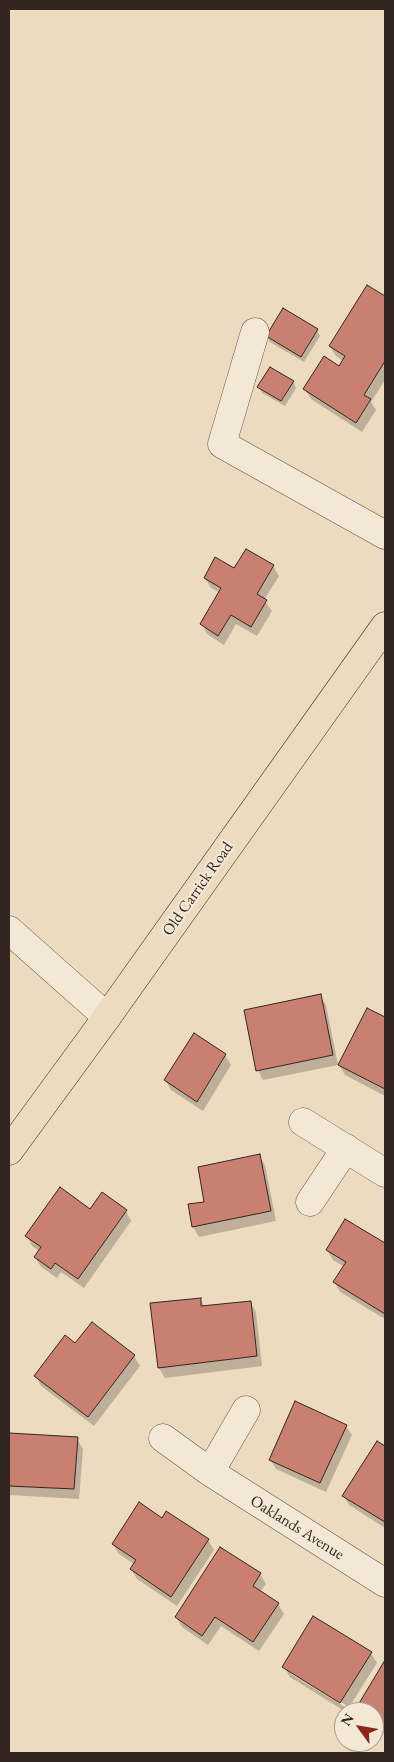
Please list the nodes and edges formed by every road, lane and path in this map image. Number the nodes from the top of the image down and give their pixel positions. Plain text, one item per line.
1 (255, 332) dead end
2 (385, 535) edge
3 (385, 626) edge
4 (9, 930) edge
5 (107, 1017) junction
6 (303, 1122) dead end
7 (346, 1148) junction
8 (9, 1151) edge
9 (385, 1173) edge
10 (310, 1202) dead end
11 (246, 1410) dead end
12 (163, 1438) dead end
13 (210, 1472) junction
14 (385, 1583) edge

1 - 2 street
3 - 5 main road, Old Carrick Road
4 - 5 street
5 - 8 main road, Old Carrick Road
6 - 7 street
7 - 9 street
7 - 10 street
11 - 13 street
12 - 13 street, Oaklands Avenue
13 - 14 street, Oaklands Avenue

